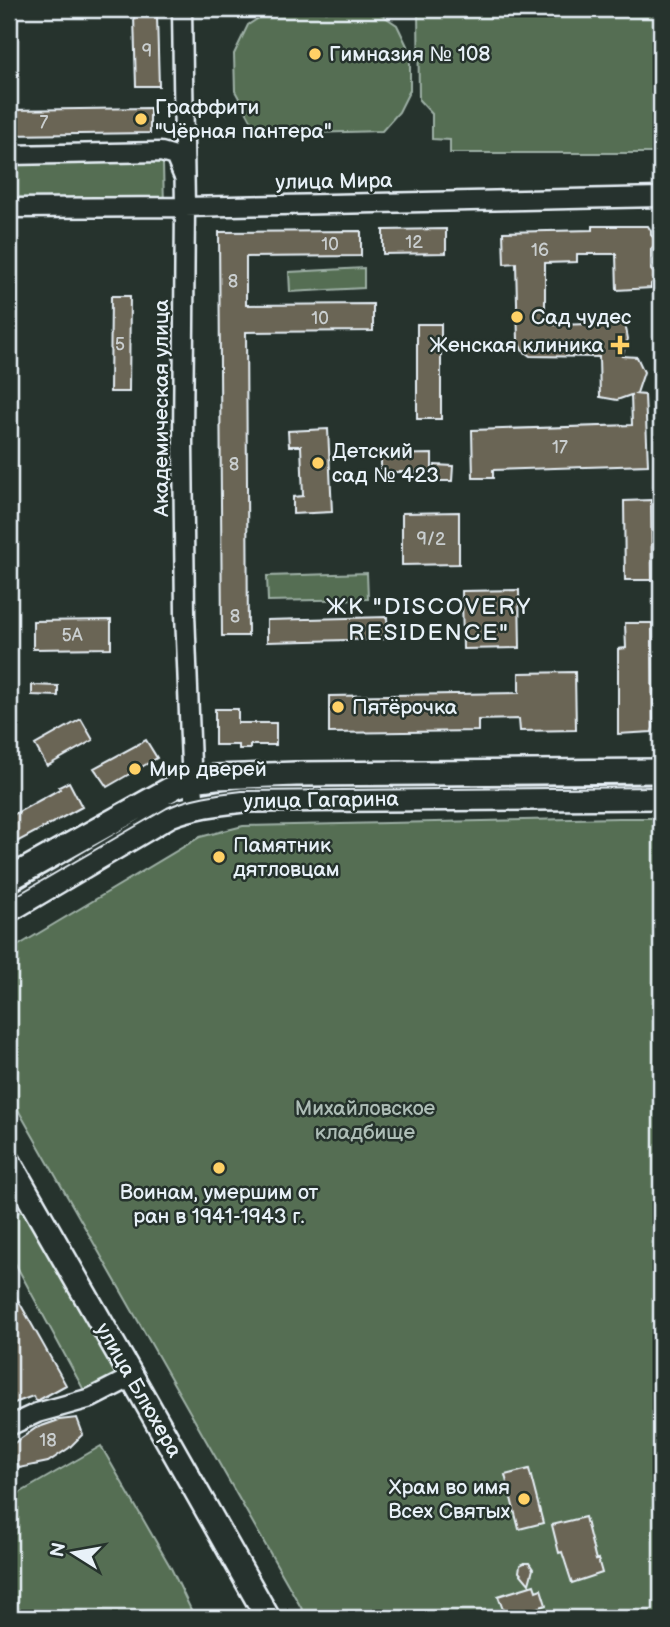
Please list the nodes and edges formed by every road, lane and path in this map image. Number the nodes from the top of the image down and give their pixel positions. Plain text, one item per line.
1 (182, 9) edge
2 (9, 155) edge
3 (184, 178) junction
4 (661, 197) edge
5 (185, 207) junction
6 (9, 208) edge
7 (661, 771) edge
8 (192, 780) junction
9 (661, 797) edge
10 (195, 807) junction
11 (9, 878) edge
12 (9, 910) edge
13 (9, 1162) edge
14 (132, 1377) junction
15 (9, 1426) edge
16 (268, 1618) edge

1 - 3 street, Академическая улица
2 - 3 street
3 - 5 street, Академическая улица
4 - 5 street, улица Мира
5 - 6 street, улица Мира
5 - 8 street, Академическая улица
7 - 8 main road, улица Гагарина
8 - 10 street, Академическая улица
8 - 11 main road, улица Гагарина
9 - 10 main road, улица Гагарина
10 - 12 main road, улица Гагарина
13 - 14 main road, улица Блюхера
14 - 15 street
14 - 16 main road, улица Блюхера

